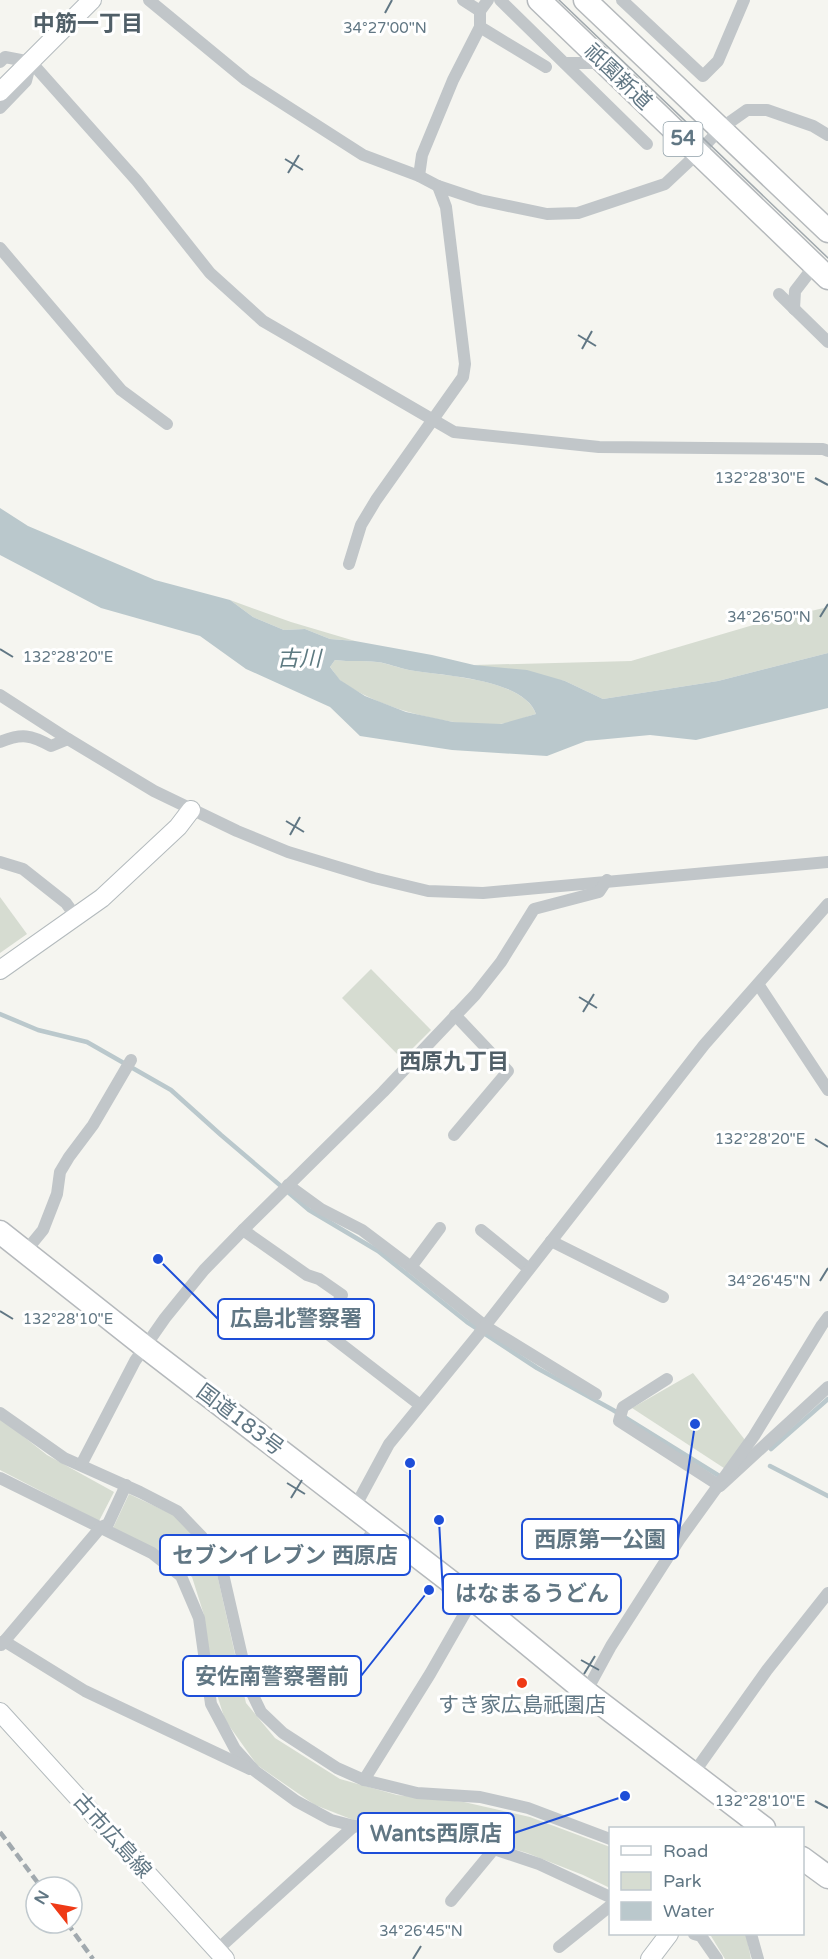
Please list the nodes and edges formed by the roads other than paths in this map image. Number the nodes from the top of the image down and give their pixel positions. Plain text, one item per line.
1 (92, 0) edge
2 (149, 0) edge
3 (463, 0) edge
4 (488, 0) edge
5 (500, 0) edge
6 (539, 0) edge
7 (622, 0) edge
8 (744, 0) edge
9 (595, 5) edge
10 (480, 11) junction
11 (480, 27) junction
12 (0, 62) edge
13 (31, 62) junction
14 (565, 63) junction
15 (603, 63) junction
16 (546, 67) dead end
17 (0, 92) edge
18 (0, 108) edge
19 (720, 129) junction
20 (828, 135) edge
21 (647, 144) dead end
22 (698, 153) junction
23 (419, 176) junction
24 (438, 186) junction
25 (828, 231) edge
26 (0, 248) edge
27 (821, 272) edge
28 (779, 294) dead end
29 (794, 309) junction
30 (828, 342) edge
31 (432, 420) junction
32 (167, 424) dead end
33 (828, 451) edge
34 (349, 564) dead end
35 (0, 695) edge
36 (68, 739) junction
37 (0, 742) edge
38 (191, 810) junction
39 (0, 862) edge
40 (828, 862) edge
41 (607, 880) junction
42 (828, 904) edge
43 (76, 917) junction
44 (0, 970) edge
45 (758, 984) junction
46 (455, 1015) junction
47 (128, 1064) dead end
48 (828, 1090) edge
49 (454, 1135) dead end
50 (284, 1189) junction
51 (440, 1228) dead end
52 (243, 1230) junction
53 (481, 1230) dead end
54 (0, 1232) edge
55 (551, 1241) junction
56 (25, 1252) junction
57 (411, 1267) junction
58 (529, 1269) junction
59 (663, 1297) dead end
60 (828, 1317) edge
61 (481, 1330) junction
62 (144, 1346) junction
63 (668, 1379) dead end
64 (828, 1387) edge
65 (596, 1394) dead end
66 (420, 1405) junction
67 (0, 1413) edge
68 (81, 1466) junction
69 (0, 1478) edge
70 (126, 1485) junction
71 (720, 1486) junction
72 (355, 1507) junction
73 (378, 1525) junction
74 (100, 1527) junction
75 (213, 1554) junction
76 (828, 1593) edge
77 (473, 1599) junction
78 (2, 1643) edge
79 (586, 1692) junction
80 (0, 1712) edge
81 (255, 1771) junction
82 (693, 1774) junction
83 (364, 1780) junction
84 (753, 1825) edge
85 (354, 1826) junction
86 (609, 1839) edge
87 (494, 1849) junction
88 (804, 1859) edge
89 (828, 1877) edge
90 (609, 1897) edge
91 (451, 1901) dead end
92 (609, 1907) edge
93 (668, 1935) edge
94 (698, 1935) edge
95 (751, 1935) edge
96 (559, 1947) dead end
97 (221, 1955) edge
98 (650, 1959) edge
99 (717, 1959) edge
100 (759, 1959) edge

1 - 13 street
2 - 23 street
3 - 10 street
4 - 10 street
5 - 14 street
6 - 15 highway, 祇園新道 / 54
7 - 8 street
9 - 19 highway, 祇園新道 / 54
10 - 11 street
11 - 16 street
11 - 23 street
12 - 13 street
13 - 17 street
13 - 18 street
13 - 31 street
14 - 15 street
14 - 21 street
15 - 22 highway, 祇園新道 / 54
19 - 20 street
19 - 22 street
19 - 25 highway, 祇園新道 / 54
22 - 24 street
22 - 27 highway, 祇園新道 / 54
23 - 24 street
24 - 31 street
26 - 32 street
27 - 29 street
28 - 29 street
29 - 30 street
31 - 33 street
31 - 34 street
35 - 36 street
36 - 37 street
36 - 38 street
38 - 41 street
38 - 43 street
39 - 43 street
40 - 41 street
41 - 46 street
42 - 45 street
43 - 44 street
45 - 48 street
45 - 55 street
46 - 49 street
46 - 50 street
47 - 56 street
50 - 52 street
50 - 57 street
51 - 57 street
52 - 62 street
52 - 66 street
53 - 58 street
54 - 56 highway, 国道183号
55 - 58 street
55 - 59 street
56 - 62 highway, 国道183号
57 - 61 street
58 - 61 street
60 - 71 street
61 - 65 street
61 - 66 street
62 - 68 street
62 - 72 highway, 国道183号
63 - 71 street
64 - 71 street
66 - 72 street
67 - 68 street
68 - 70 street
69 - 74 street
70 - 74 street
70 - 75 street
71 - 79 street
72 - 73 highway, 国道183号
73 - 75 street
73 - 77 highway, 国道183号
74 - 78 street
74 - 81 street
75 - 83 street
76 - 82 street
77 - 79 highway, 国道183号
77 - 83 street
78 - 81 street
79 - 82 highway, 国道183号
80 - 97 street, 古市広島線
81 - 85 street
82 - 84 highway, 国道183号
83 - 86 street
85 - 87 street
85 - 97 street
87 - 90 street
87 - 91 street
88 - 89 highway
92 - 96 street
93 - 98 street
94 - 99 street
95 - 100 street

